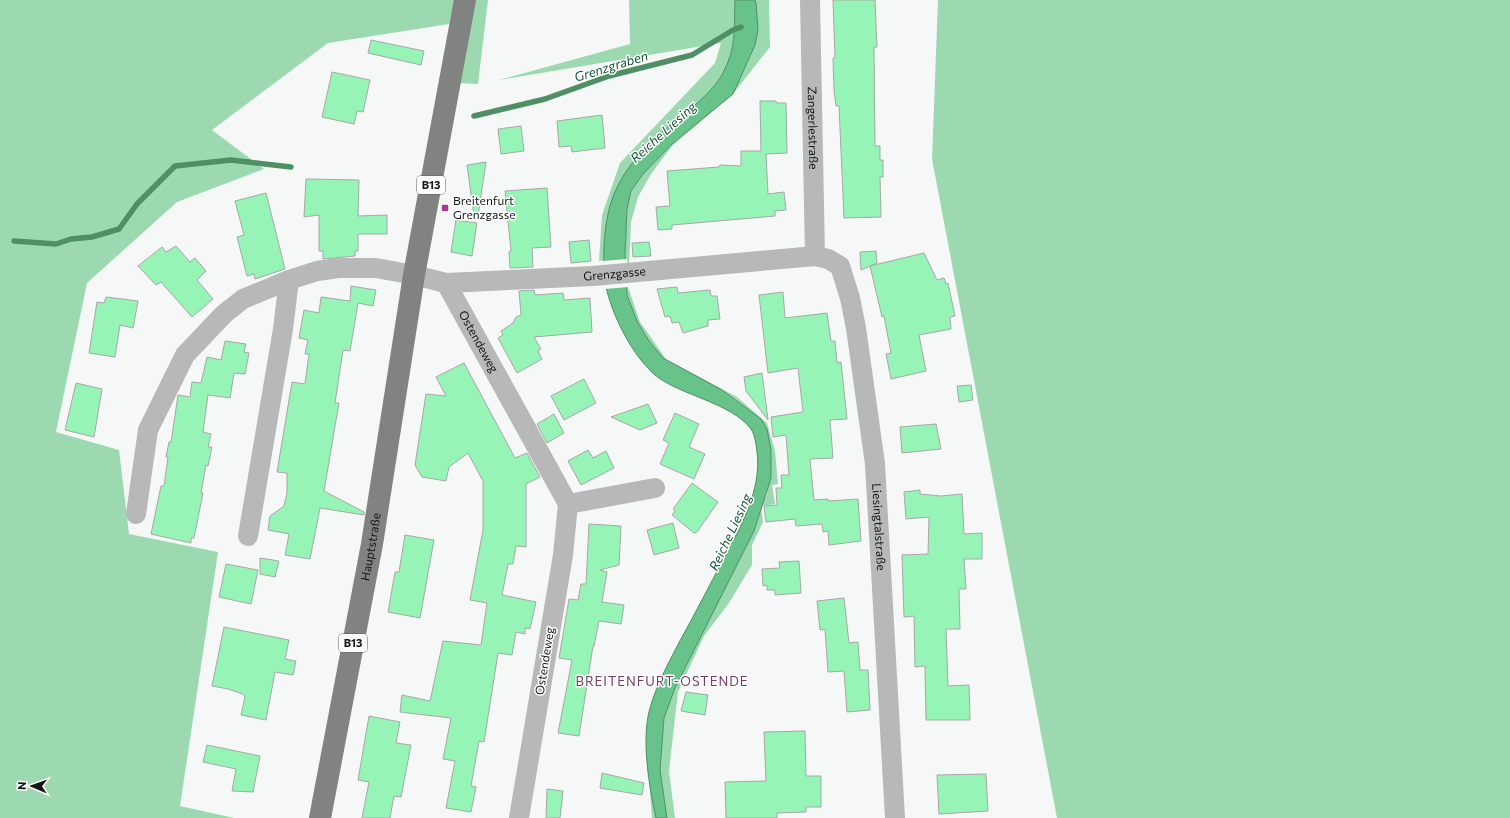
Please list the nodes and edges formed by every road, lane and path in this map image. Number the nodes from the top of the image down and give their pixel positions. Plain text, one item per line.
1 (466, 0) edge
2 (810, 0) edge
3 (815, 256) junction
4 (414, 275) junction
5 (289, 280) junction
6 (446, 283) junction
7 (655, 488) dead end
8 (568, 504) junction
9 (136, 514) dead end
10 (248, 536) dead end
11 (320, 818) edge
12 (519, 818) edge
13 (895, 818) edge

1 - 4 main road, Hauptstraße / B13
2 - 3 street, Zangerlestraße
3 - 6 street, Grenzgasse
3 - 13 street, Liesingtalstraße
4 - 5 street
4 - 6 street, Grenzgasse
4 - 11 main road, Hauptstraße / B13
5 - 9 street
5 - 10 street
6 - 8 street, Ostendeweg
7 - 8 street
8 - 12 street, Ostendeweg

